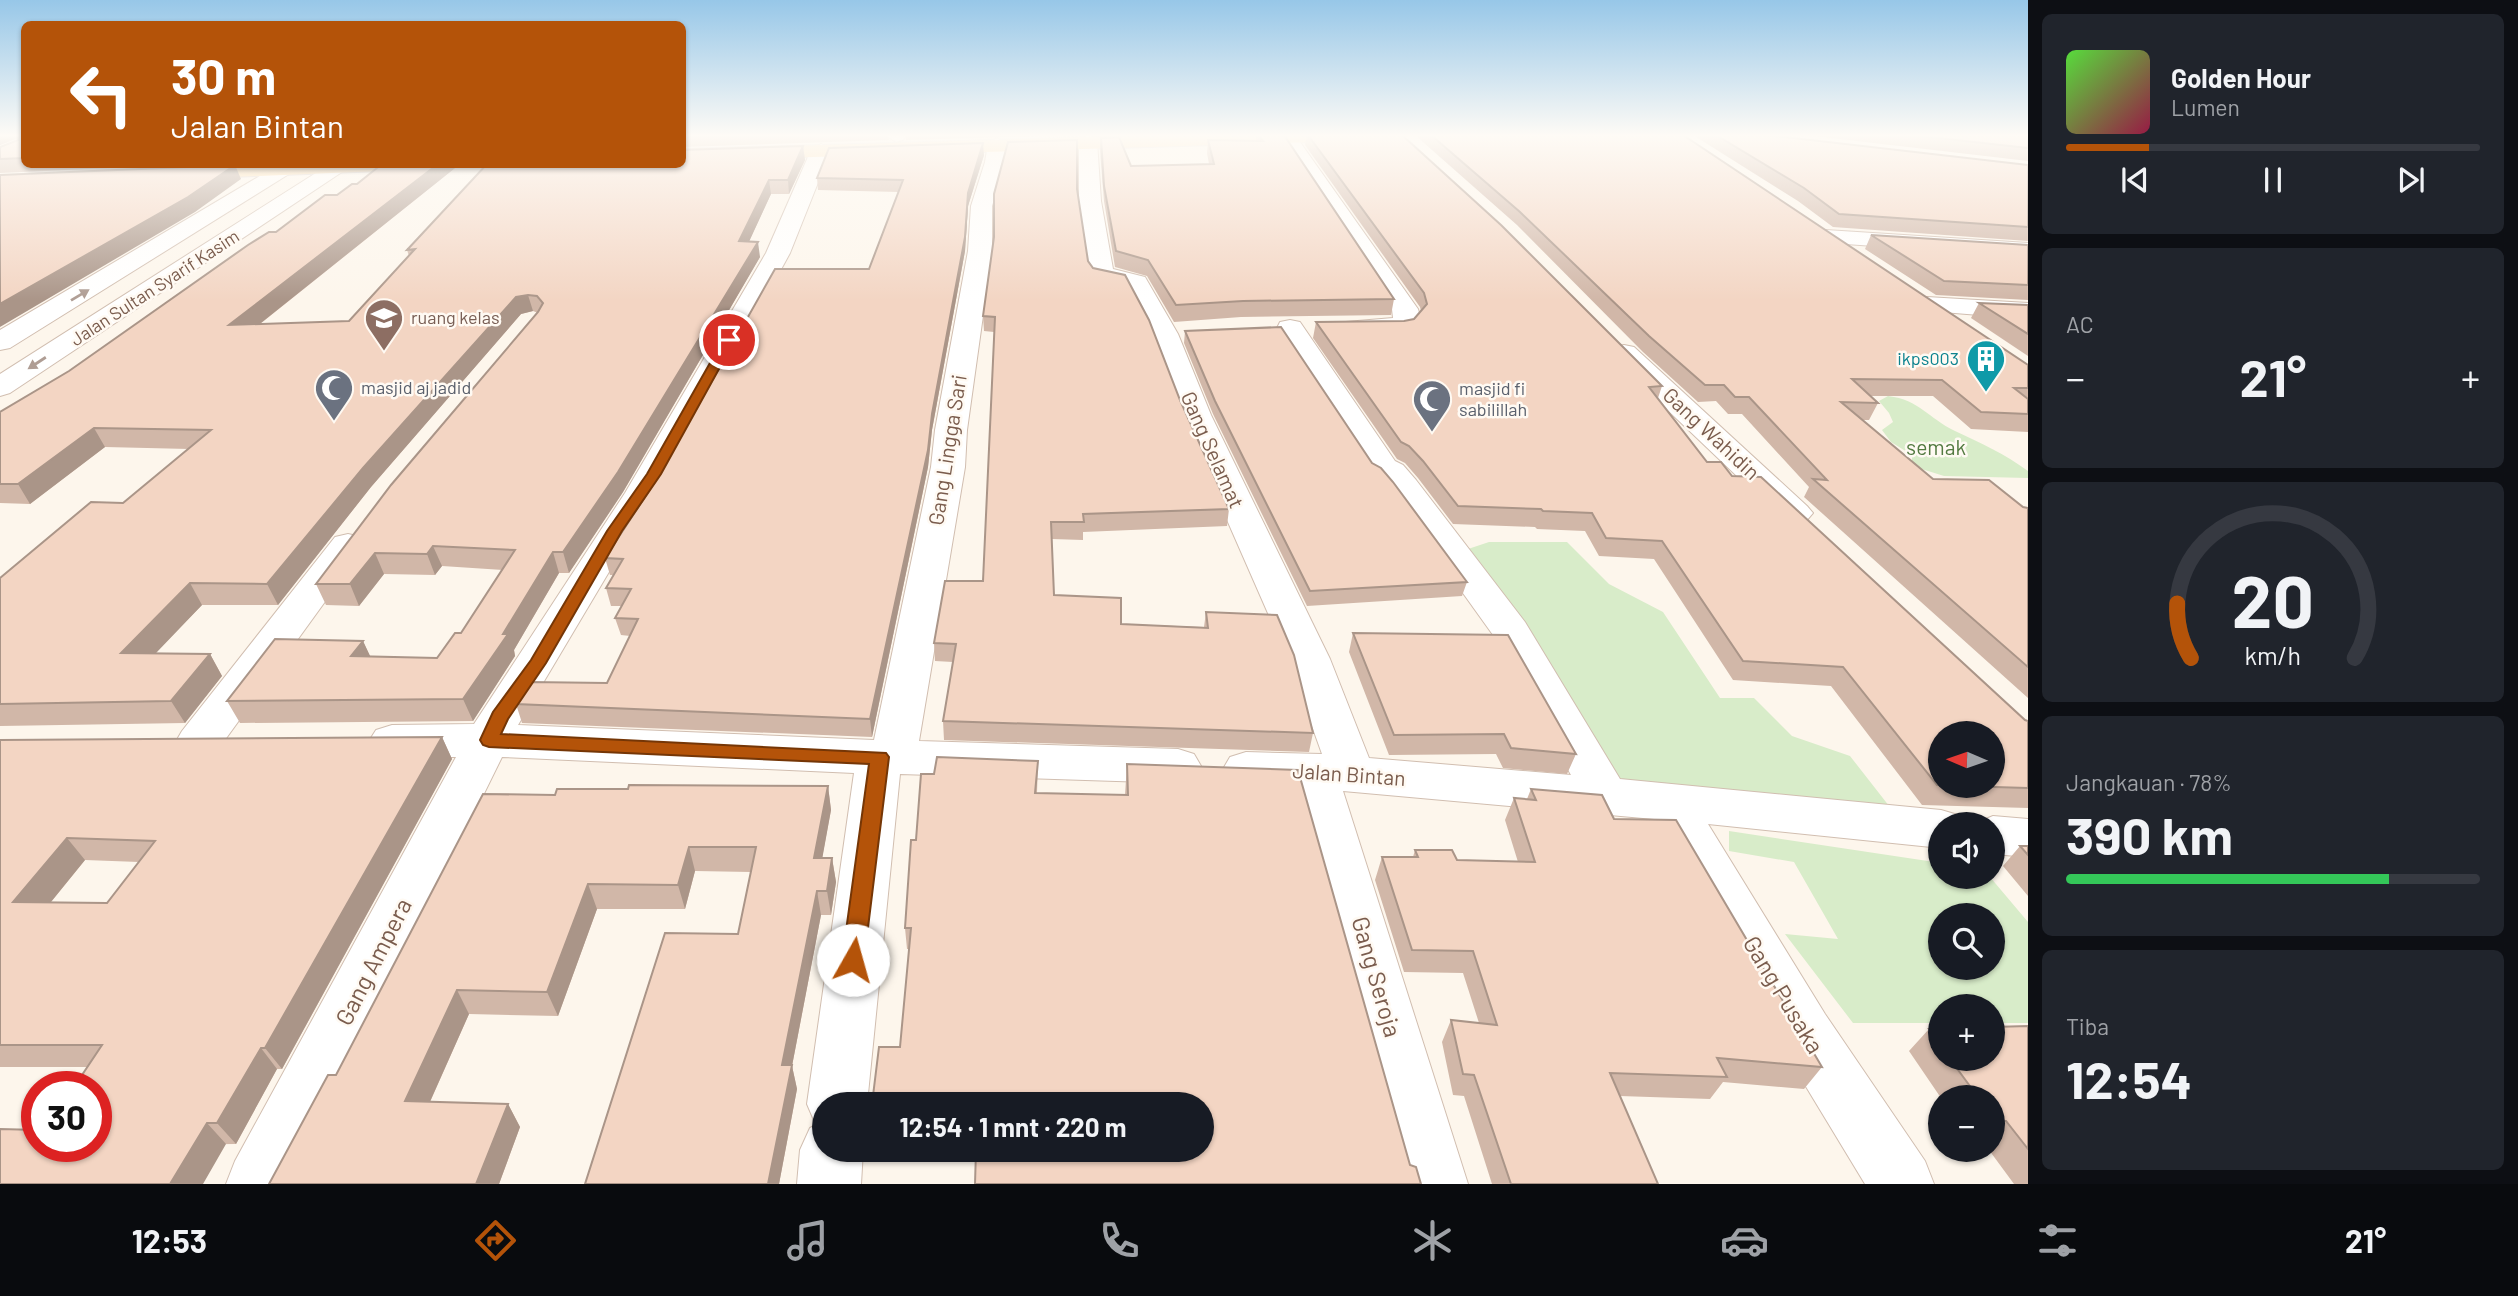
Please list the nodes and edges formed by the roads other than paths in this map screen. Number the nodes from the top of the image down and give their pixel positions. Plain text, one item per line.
1 (253, 190) edge
2 (304, 190) edge
3 (804, 190) edge
4 (985, 190) edge
5 (1090, 190) edge
6 (1324, 190) edge
7 (2028, 250) edge
8 (1860, 259) edge
9 (1905, 290) edge
10 (1927, 305) junction
11 (2028, 311) edge
12 (1967, 330) edge
13 (1606, 335) edge
14 (0, 342) edge
15 (0, 387) edge
16 (369, 518) edge
17 (1819, 536) edge
18 (489, 740) junction
19 (351, 741) edge
20 (254, 742) edge
21 (887, 757) junction
22 (1333, 773) junction
23 (1606, 796) junction
24 (1670, 802) junction
25 (1928, 828) edge
26 (2005, 836) edge
27 (2028, 838) edge
28 (839, 1092) edge
29 (831, 1162) edge
30 (258, 1184) edge
31 (829, 1184) edge
32 (1436, 1184) edge
33 (1902, 1184) edge

14 -> 1 street
2 -> 15 street, Jalan Sultan Syarif Kasim
3 - 18 street, Gang Ampera
4 - 21 street, Gang Lingga Sari
5 - 22 street, Gang Selamat
6 - 23 street
7 - 8 street
9 - 10 street
10 - 11 street
10 - 12 street
13 - 17 street, Gang Wahidin
16 - 20 street
18 - 19 street, Jalan Bintan
18 - 21 street, Jalan Bintan
18 - 30 street, Gang Ampera
21 - 22 street, Jalan Bintan
21 - 28 street, Gang Lingga Sari
22 - 23 street, Jalan Bintan
22 - 32 street, Gang Seroja
23 - 24 street, Jalan Bintan
24 - 25 street, Jalan Bintan
24 - 33 street, Gang Pusaka
26 - 27 street
29 - 31 street

